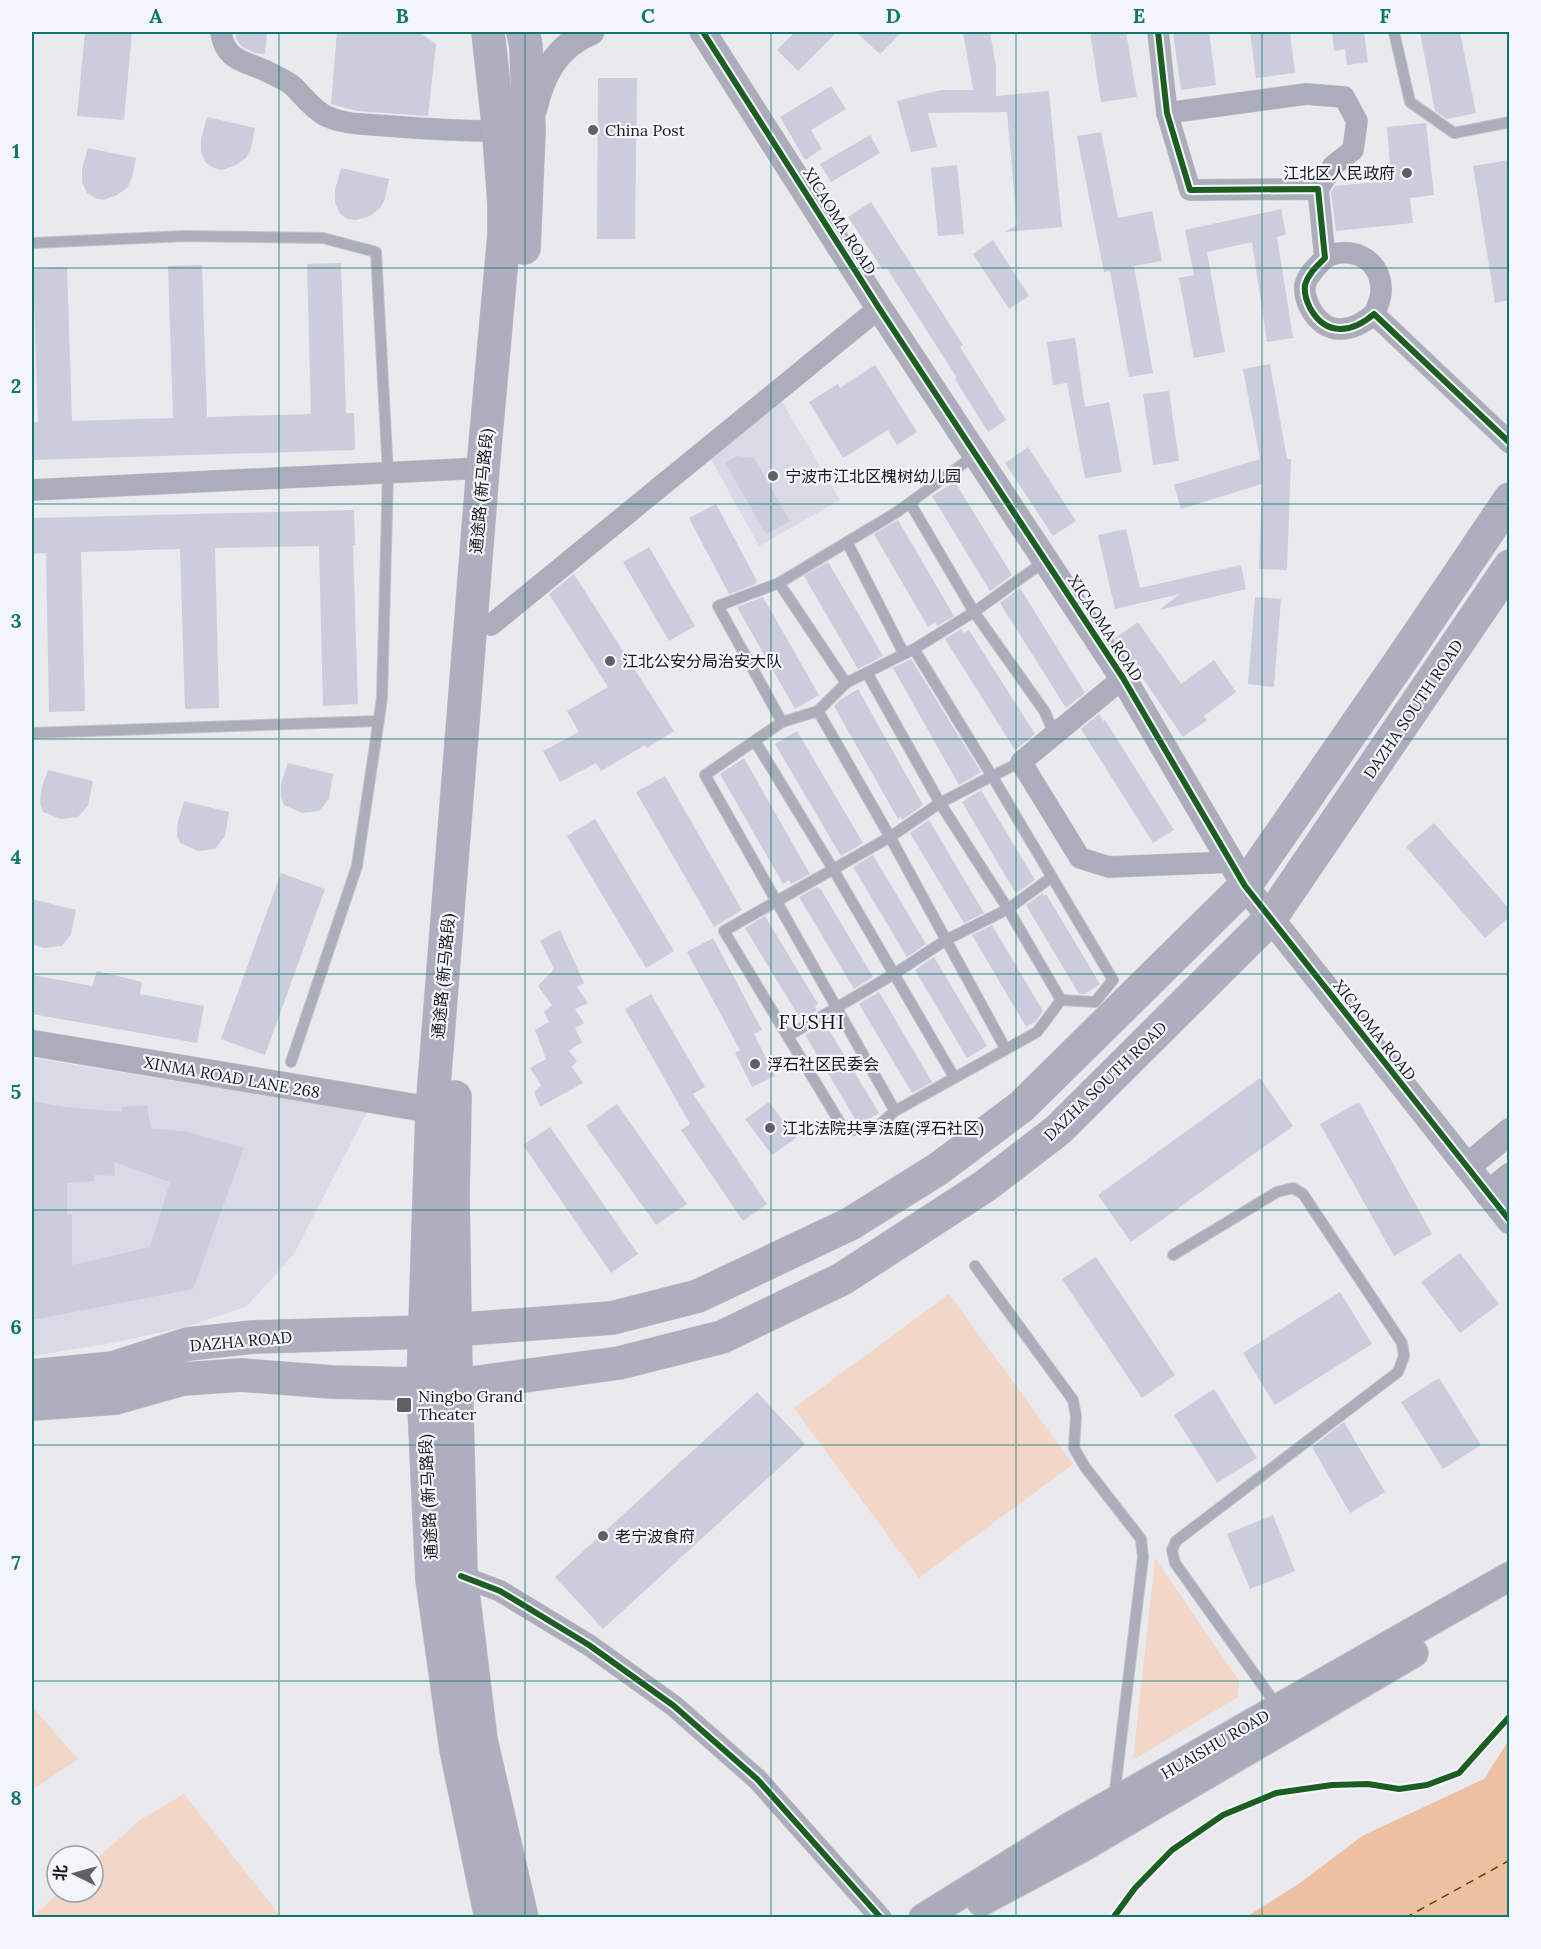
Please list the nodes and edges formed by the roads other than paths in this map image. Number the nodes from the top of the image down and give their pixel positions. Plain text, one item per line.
1 (221, 32) edge
2 (488, 32) edge
3 (524, 32) edge
4 (591, 32) edge
5 (1158, 32) edge
6 (1394, 32) edge
7 (702, 33) edge
8 (1167, 113) junction
9 (1509, 122) edge
10 (514, 130) junction
11 (1318, 189) junction
12 (32, 243) edge
13 (1325, 258) junction
14 (879, 308) junction
15 (1374, 314) junction
16 (1509, 443) edge
17 (976, 455) junction
18 (483, 468) junction
19 (388, 473) junction
20 (32, 490) edge
21 (1509, 499) edge
22 (910, 503) junction
23 (847, 542) junction
24 (1046, 561) junction
25 (1509, 566) edge
26 (779, 583) junction
27 (974, 612) junction
28 (492, 625) junction
29 (909, 651) junction
30 (867, 673) junction
31 (1123, 678) junction
32 (846, 683) junction
33 (818, 711) junction
34 (379, 721) junction
35 (782, 722) junction
36 (32, 733) edge
37 (1054, 734) junction
38 (755, 741) junction
39 (1021, 762) junction
40 (992, 776) junction
41 (940, 802) junction
42 (890, 837) junction
43 (833, 869) junction
44 (1238, 874) junction
45 (1052, 877) junction
46 (776, 900) junction
47 (1008, 909) junction
48 (1270, 920) junction
49 (946, 940) junction
50 (894, 974) junction
51 (1061, 1000) junction
52 (836, 1007) junction
53 (788, 1036) junction
54 (32, 1043) edge
55 (1005, 1048) junction
56 (291, 1062) dead end
57 (954, 1077) junction
58 (432, 1110) junction
59 (895, 1111) junction
60 (1509, 1131) edge
61 (1467, 1167) junction
62 (1509, 1176) edge
63 (1488, 1194) junction
64 (1509, 1221) edge
65 (1173, 1255) dead end
66 (975, 1266) dead end
67 (440, 1331) junction
68 (32, 1376) edge
69 (423, 1385) junction
70 (457, 1385) junction
71 (32, 1404) edge
72 (461, 1576) junction
73 (1509, 1576) edge
74 (1509, 1596) edge
75 (1278, 1708) junction
76 (1113, 1801) junction
77 (492, 1917) edge
78 (522, 1917) edge
79 (881, 1917) edge
80 (923, 1917) edge
81 (953, 1917) edge

1 - 10 street
2 - 10 main road, 通途路 (新马路段)
3 - 10 main road, 通途路 (新马路段)
4 - 10 street
5 - 8 street
6 - 9 lane
7 - 14 street, XICAOMA ROAD
8 - 11 street
8 - 11 street
10 - 18 main road, 通途路 (新马路段)
10 - 28 main road, 通途路 (新马路段)
11 - 13 street
12 - 19 lane
13 - 15 street
13 - 15 street
14 - 17 street, XICAOMA ROAD
14 - 28 street
15 - 16 street
17 - 22 lane
17 - 24 street, XICAOMA ROAD
18 - 19 street
18 - 58 main road, 通途路 (新马路段)
19 - 20 street
19 - 34 lane
21 - 44 main road
22 - 23 lane
22 - 27 lane
23 - 26 lane
23 - 29 lane
24 - 27 lane
24 - 31 street, XICAOMA ROAD
25 - 48 main road, DAZHA SOUTH ROAD
26 - 32 lane
26 - 35 lane
27 - 29 lane
27 - 37 lane
28 - 67 main road, 通途路 (新马路段)
29 - 30 lane
29 - 40 lane
30 - 32 lane
30 - 41 lane
31 - 37 street
31 - 44 street, XICAOMA ROAD
32 - 33 lane
33 - 35 lane
33 - 42 lane
34 - 36 lane
34 - 56 lane
35 - 38 lane
37 - 39 street
38 - 43 lane
38 - 46 lane
39 - 40 lane
39 - 44 street
40 - 41 lane
40 - 45 lane
41 - 42 lane
41 - 47 lane
42 - 43 lane
42 - 49 lane
43 - 46 lane
43 - 50 lane
44 - 48 street, XICAOMA ROAD
44 - 67 main road
45 - 47 lane
45 - 51 lane
46 - 52 lane
46 - 53 lane
47 - 49 lane
47 - 51 lane
48 - 61 street, XICAOMA ROAD
48 - 70 main road, DAZHA SOUTH ROAD
49 - 50 lane
49 - 55 lane
50 - 52 lane
50 - 57 lane
51 - 55 lane
52 - 53 lane
52 - 59 lane
53 - 59 lane
54 - 58 street, XINMA ROAD LANE 268
55 - 57 lane
57 - 59 lane
58 - 67 main road, 通途路 (新马路段)
60 - 61 street
61 - 63 street, XICAOMA ROAD
62 - 63 street
63 - 64 street, XICAOMA ROAD
65 - 75 lane
66 - 76 lane
67 - 68 main road, DAZHA ROAD
67 - 69 main road, 通途路 (新马路段)
67 - 70 main road, 通途路 (新马路段)
69 - 70 main road, DAZHA SOUTH ROAD
69 - 71 main road, DAZHA ROAD
69 - 77 main road, 通途路 (新马路段)
70 - 72 main road, 通途路 (新马路段)
72 - 78 main road, 通途路 (新马路段)
72 - 79 street
73 - 75 main road, HUAISHU ROAD
74 - 81 main road, HUAISHU ROAD
75 - 76 main road, HUAISHU ROAD
76 - 80 main road, HUAISHU ROAD

